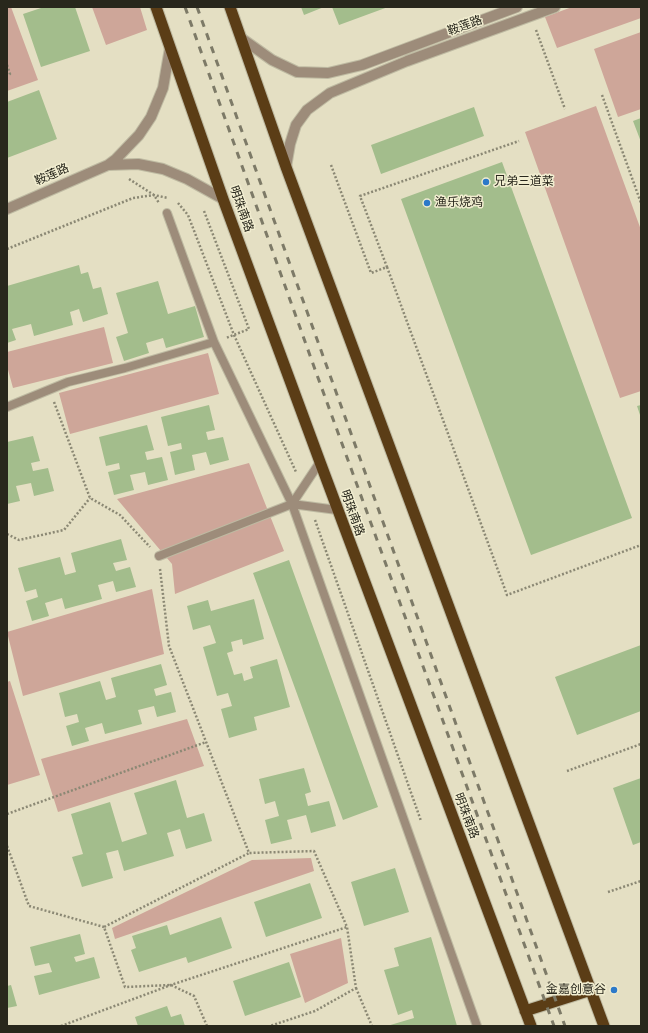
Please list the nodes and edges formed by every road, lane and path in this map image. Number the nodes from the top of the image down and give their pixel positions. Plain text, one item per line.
1 (156, 7) edge
2 (230, 7) edge
3 (517, 7) edge
4 (555, 7) edge
5 (530, 16) junction
6 (241, 38) junction
7 (170, 48) junction
8 (7, 65) edge
9 (7, 75) edge
10 (602, 95) dead end
11 (565, 109) dead end
12 (519, 141) dead end
13 (108, 165) junction
14 (331, 165) dead end
15 (286, 167) junction
16 (223, 199) junction
17 (641, 203) edge
18 (7, 209) edge
19 (204, 211) dead end
20 (167, 213) joint
21 (387, 267) junction
22 (214, 342) junction
23 (50, 390) junction
24 (7, 407) edge
25 (320, 462) junction
26 (90, 498) junction
27 (292, 504) junction
28 (337, 510) junction
29 (7, 534) edge
30 (641, 545) edge
31 (159, 556) junction
32 (206, 742) junction
33 (641, 744) edge
34 (567, 771) dead end
35 (7, 814) edge
36 (7, 846) edge
37 (249, 853) junction
38 (641, 881) edge
39 (608, 892) dead end
40 (104, 927) junction
41 (347, 927) junction
42 (170, 985) junction
43 (356, 988) junction
44 (591, 990) junction
45 (525, 1011) junction
46 (61, 1026) edge
47 (207, 1026) edge
48 (270, 1026) edge
49 (372, 1026) edge
50 (477, 1026) edge
51 (531, 1026) edge
52 (604, 1026) edge

1 - 7 highway, 明珠南路
2 - 6 highway
3 - 6 street, 鞍莲路
4 - 5 street, 鞍莲路
5 - 11 path
5 - 15 street, 鞍莲路
6 - 15 highway
7 - 13 street
7 - 16 highway, 明珠南路
8 - 9 path
10 - 17 path
12 - 21 path
13 - 16 street
13 - 18 street, 鞍莲路
13 - 20 path
14 - 21 path
15 - 44 highway
16 - 25 highway, 明珠南路
19 - 22 path
20 - 22 lane
21 - 30 path
22 - 23 lane
22 - 27 lane
23 - 24 lane
23 - 26 path
25 - 27 lane
25 - 28 highway, 明珠南路
26 - 29 path
26 - 31 path
27 - 28 lane
27 - 31 lane
27 - 50 lane
28 - 45 highway, 明珠南路
31 - 32 path
32 - 35 path
32 - 37 path
33 - 34 path
36 - 40 path
37 - 40 path
37 - 41 path
38 - 39 path
40 - 42 path
41 - 42 path
41 - 43 path
42 - 46 path
42 - 47 path
43 - 48 path
43 - 49 path
44 - 45 highway
44 - 52 highway
45 - 51 highway, 明珠南路

